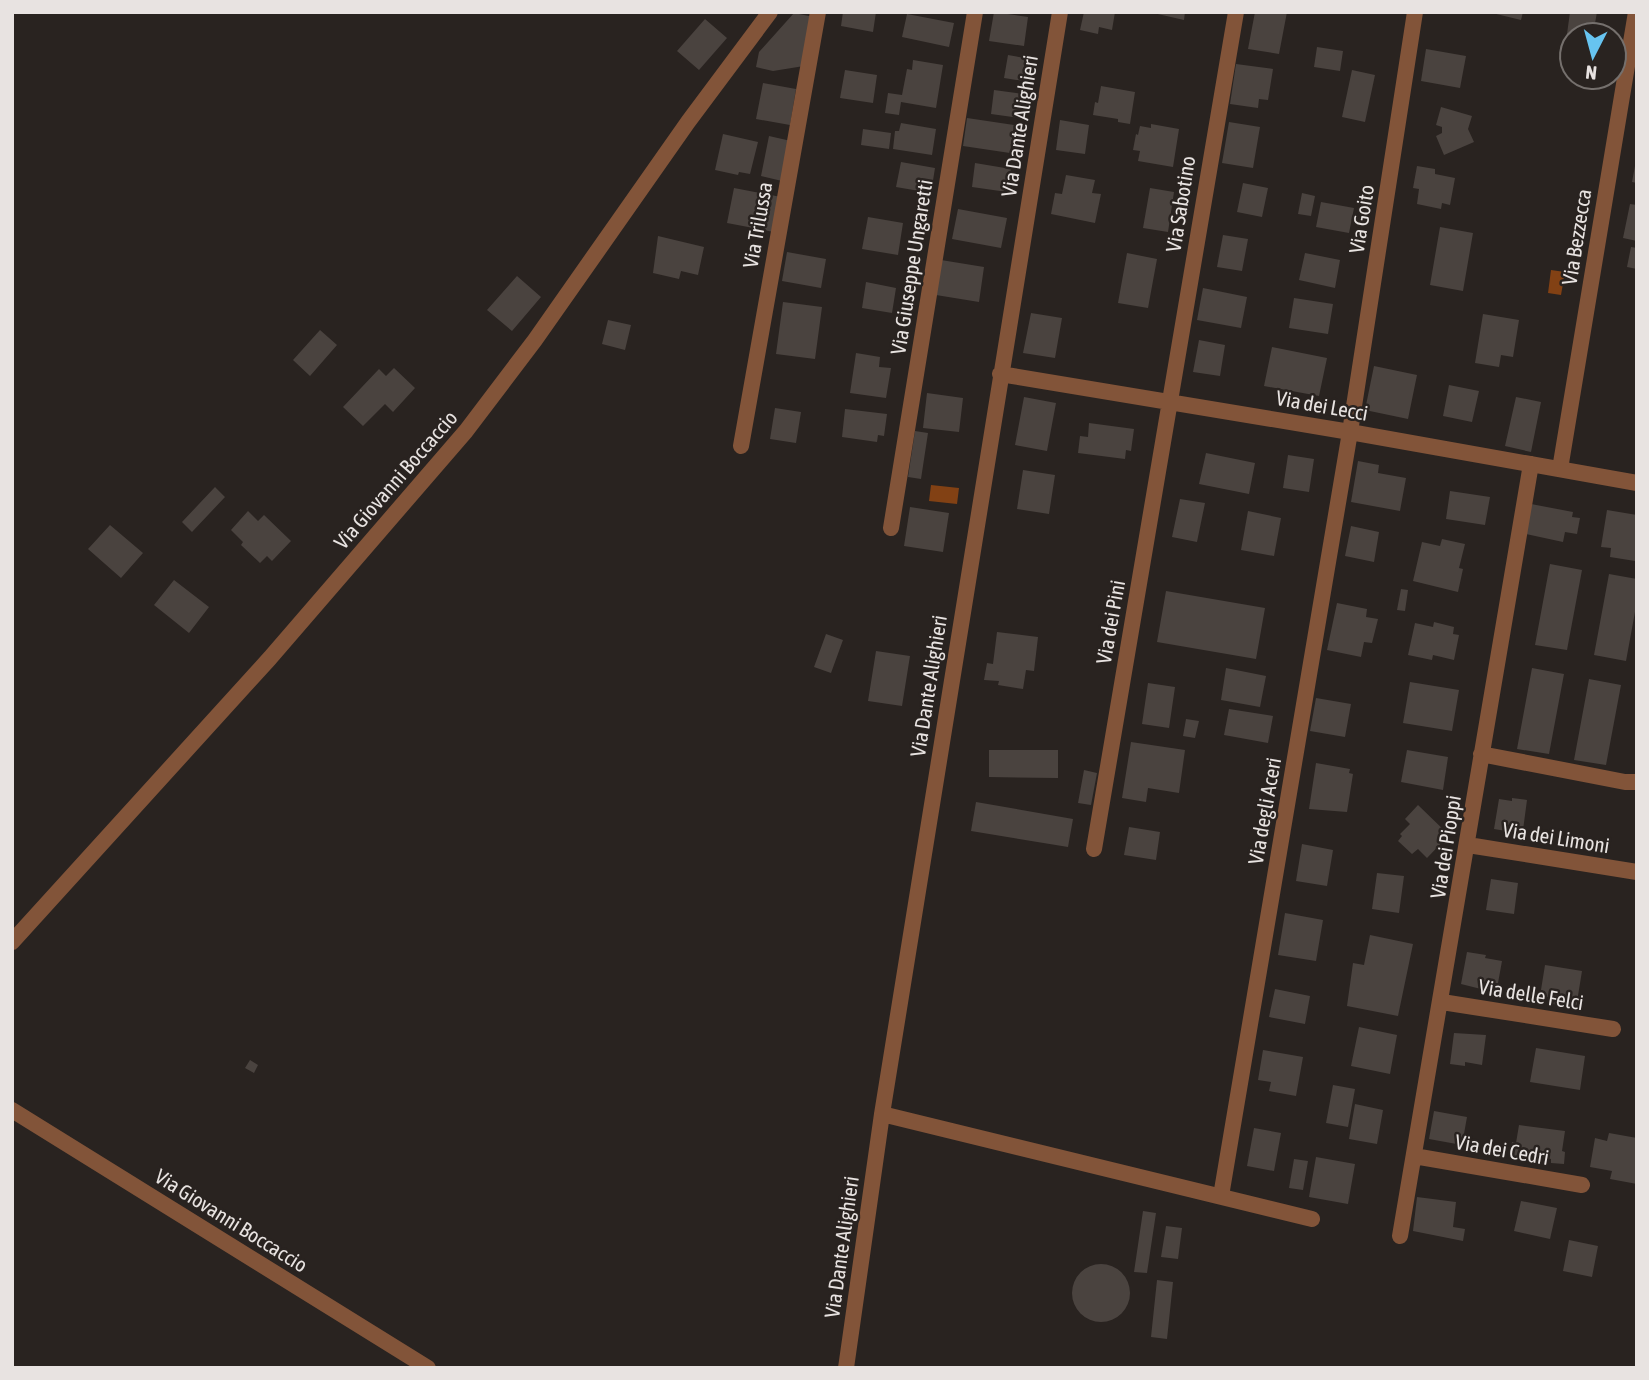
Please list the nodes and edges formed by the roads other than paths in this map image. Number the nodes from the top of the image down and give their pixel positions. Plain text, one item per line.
1 (770, 12) edge
2 (818, 12) edge
3 (975, 12) edge
4 (1060, 12) edge
5 (1236, 12) edge
6 (1415, 12) edge
7 (1636, 12) edge
8 (1000, 374) junction
9 (1170, 402) junction
10 (1350, 432) junction
11 (741, 446) dead end
12 (1531, 464) junction
13 (1559, 469) junction
14 (1637, 483) edge
15 (891, 528) dead end
16 (1481, 754) junction
17 (1637, 782) edge
18 (1468, 845) junction
19 (1094, 849) dead end
20 (1637, 872) edge
21 (12, 942) edge
22 (1442, 1002) junction
23 (1613, 1028) dead end
24 (12, 1110) edge
25 (882, 1114) junction
26 (1414, 1156) junction
27 (1582, 1185) dead end
28 (1221, 1196) junction
29 (1312, 1219) dead end
30 (1400, 1236) dead end
31 (428, 1368) edge
32 (846, 1368) edge

1 - 21 street, Via Giovanni Boccaccio
2 - 11 street, Via Trilussa
3 - 15 street, Via Giuseppe Ungaretti
4 - 8 street, Via Dante Alighieri
5 - 9 street, Via Sabotino
6 - 10 street, Via Goito
7 - 13 street, Via Bezzecca
8 - 9 street, Via dei Lecci
8 - 25 street, Via Dante Alighieri
9 - 10 street, Via dei Lecci
9 - 19 street, Via dei Pini
10 - 12 street, Via dei Lecci
10 - 28 street, Via degli Aceri
12 - 13 street, Via dei Lecci
12 - 16 street, Via dei Pioppi
13 - 14 street, Via dei Lecci
16 - 17 street
16 - 18 street, Via dei Pioppi
18 - 20 street, Via dei Limoni
18 - 22 street, Via dei Pioppi
22 - 23 street, Via delle Felci
22 - 26 street, Via dei Pioppi
24 - 31 street, Via Giovanni Boccaccio
25 - 28 street
25 - 32 street, Via Dante Alighieri
26 - 27 street, Via dei Cedri
26 - 30 street, Via dei Pioppi
28 - 29 street

